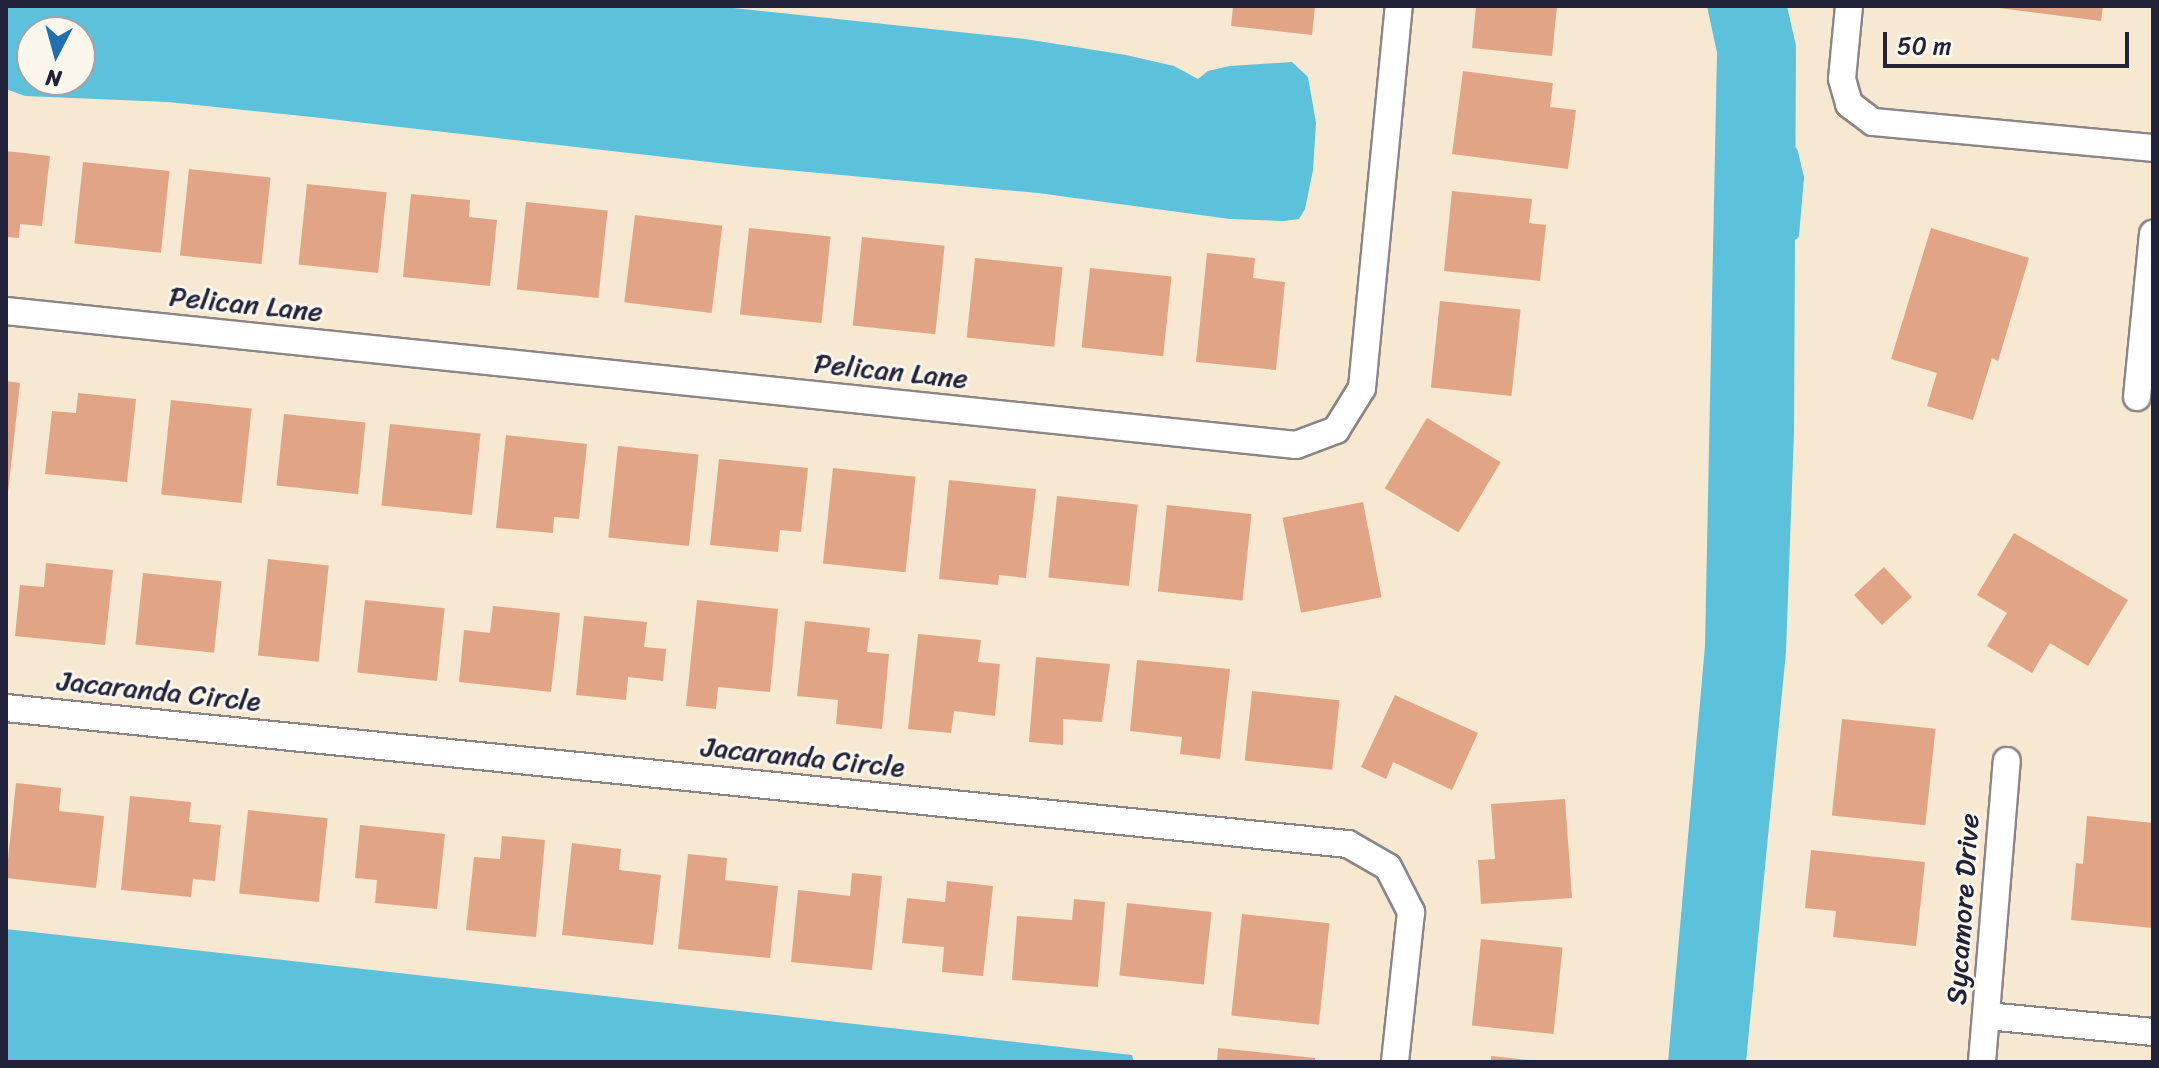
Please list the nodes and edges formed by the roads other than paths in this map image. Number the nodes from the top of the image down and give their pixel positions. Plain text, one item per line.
1 (1399, 6) edge
2 (1849, 6) edge
3 (2153, 148) edge
4 (2153, 234) edge
5 (6, 311) edge
6 (2137, 397) dead end
7 (6, 708) edge
8 (2007, 761) dead end
9 (1987, 1016) junction
10 (2153, 1032) edge
11 (1395, 1062) edge
12 (1982, 1062) edge

1 - 5 street, Pelican Lane
2 - 3 street
4 - 6 street
7 - 11 street, Jacaranda Circle
8 - 9 street, Sycamore Drive
9 - 10 street
9 - 12 street, Sycamore Drive

